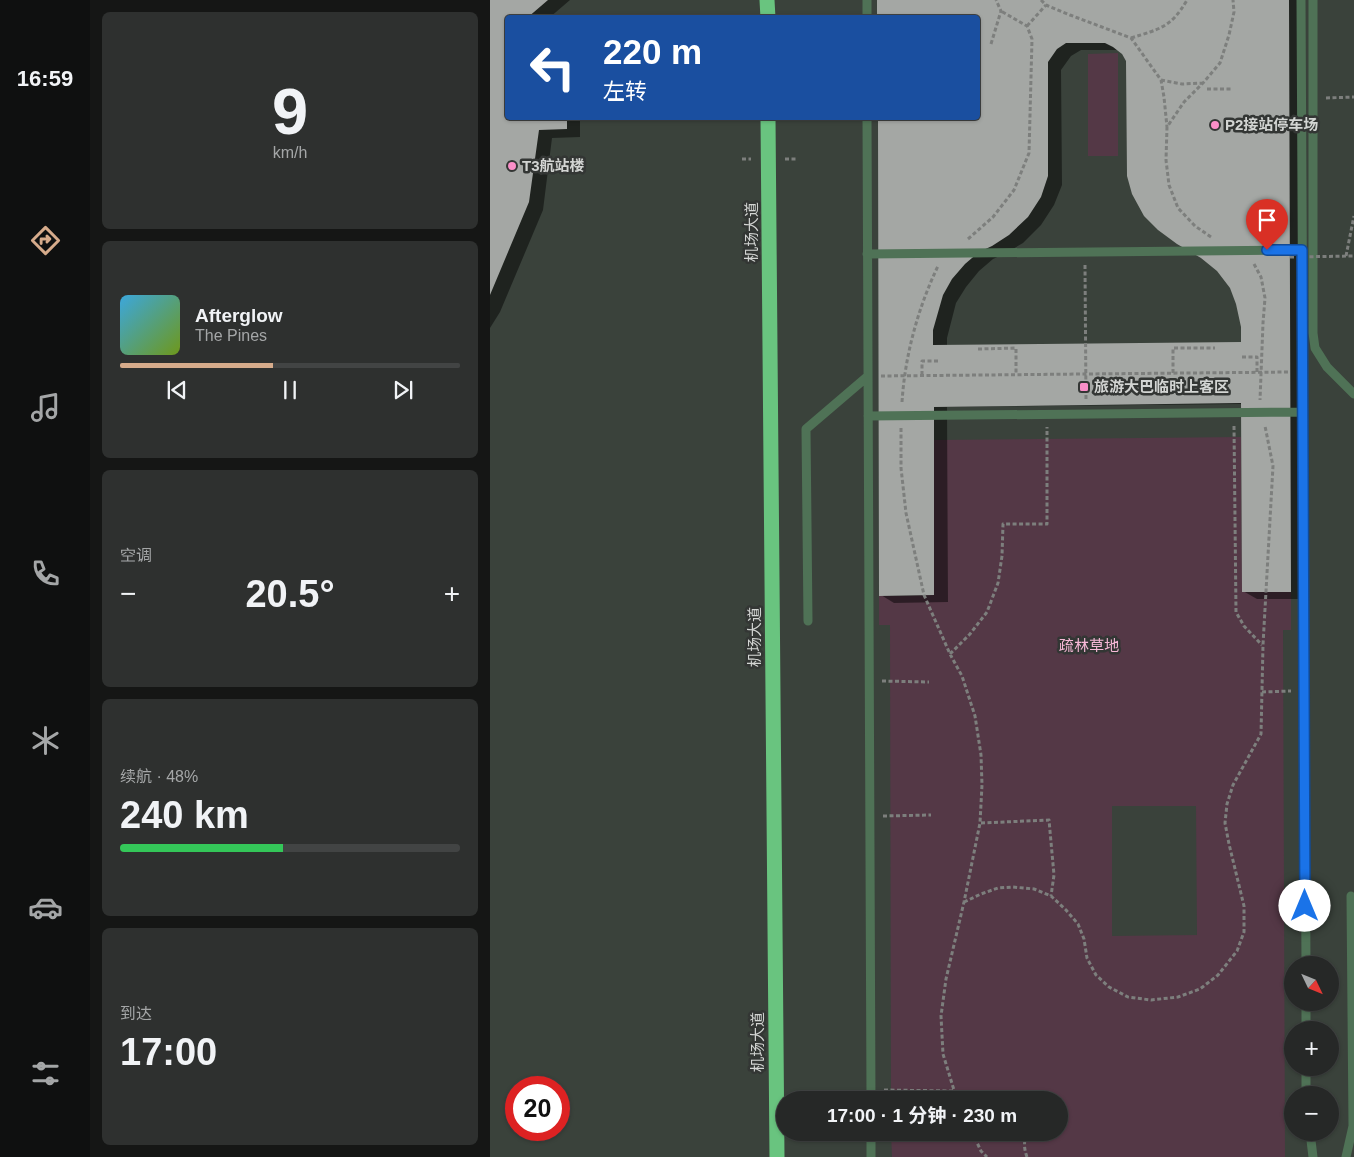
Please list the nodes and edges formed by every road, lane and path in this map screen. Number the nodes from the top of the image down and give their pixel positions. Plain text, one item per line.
1 (767, 0) edge
2 (866, 0) edge
3 (996, 0) edge
4 (1041, 0) edge
5 (1187, 0) edge
6 (1233, 0) edge
7 (1301, 0) edge
8 (1313, 0) edge
9 (1046, 5) junction
10 (1001, 11) junction
11 (768, 15) edge
12 (867, 15) edge
13 (1026, 26) junction
14 (1131, 38) junction
15 (991, 44) dead end
16 (1161, 80) junction
17 (1204, 83) junction
18 (1208, 89) dead end
19 (1234, 89) dead end
20 (1313, 98) junction
21 (1354, 98) edge
22 (768, 120) edge
23 (867, 120) edge
24 (1167, 127) junction
25 (1354, 216) edge
26 (1218, 242) dead end
27 (964, 243) dead end
28 (1302, 250) junction
29 (1085, 252) junction
30 (867, 254) junction
31 (1346, 256) junction
32 (1354, 256) edge
33 (1290, 257) dead end
34 (1250, 258) dead end
35 (940, 264) dead end
36 (1215, 348) dead end
37 (978, 349) dead end
38 (1242, 357) dead end
39 (938, 361) dead end
40 (1257, 372) junction
41 (1303, 372) junction
42 (1173, 373) junction
43 (1016, 374) junction
44 (1086, 374) junction
45 (922, 375) junction
46 (868, 376) junction
47 (1354, 394) edge
48 (1260, 401) dead end
49 (902, 407) dead end
50 (1234, 412) junction
51 (1303, 412) junction
52 (1047, 414) junction
53 (1086, 414) junction
54 (868, 416) junction
55 (1263, 418) dead end
56 (901, 423) dead end
57 (808, 621) dead end
58 (1263, 645) junction
59 (950, 654) junction
60 (869, 681) junction
61 (929, 682) dead end
62 (1304, 691) junction
63 (1262, 692) junction
64 (931, 815) dead end
65 (870, 816) junction
66 (980, 822) junction
67 (1051, 896) junction
68 (1351, 896) dead end
69 (964, 902) junction
70 (1306, 956) edge
71 (871, 1091) edge
72 (953, 1091) edge
73 (871, 1141) edge
74 (977, 1141) edge
75 (1025, 1141) edge
76 (1311, 1141) edge
77 (777, 1157) edge
78 (871, 1157) edge
79 (987, 1157) edge
80 (1027, 1157) edge
81 (1313, 1157) edge
82 (1346, 1157) edge

1 - 11 highway
2 - 12 lane
3 - 10 path
4 - 9 path
5 - 14 path
6 - 17 path
7 - 28 lane
8 - 20 lane
9 - 13 path
9 - 14 path
10 - 13 path
10 - 15 path
13 - 27 path
14 - 16 path
16 - 17 path
16 - 24 path
17 - 24 path
18 - 19 path
20 - 21 path
20 - 47 lane
22 - 77 highway, 机场大道
23 - 30 lane
24 - 26 path
25 - 31 path
28 - 29 lane
28 - 41 lane
29 - 30 lane
29 - 44 path
30 - 46 lane
31 - 32 path, bridge
31 - 33 path, bridge
34 - 48 path
35 - 49 path
36 - 42 path
37 - 43 path
38 - 40 path
39 - 45 path
40 - 41 path
40 - 42 path
41 - 51 lane
42 - 44 path
43 - 44 path
43 - 45 path
44 - 53 path
45 - 46 path
46 - 54 lane
46 - 57 lane
50 - 51 lane
50 - 53 lane
50 - 58 path
51 - 62 lane
52 - 53 lane
52 - 54 lane
52 - 59 path
54 - 60 lane
55 - 58 path
56 - 59 path
58 - 63 path
59 - 66 path
60 - 61 path
60 - 65 lane
62 - 63 path
62 - 70 lane
63 - 67 path
64 - 65 path
65 - 71 lane
66 - 67 path
66 - 69 path
67 - 69 path
68 - 82 lane
69 - 72 path
73 - 78 lane
74 - 79 path
75 - 80 path
76 - 81 lane

